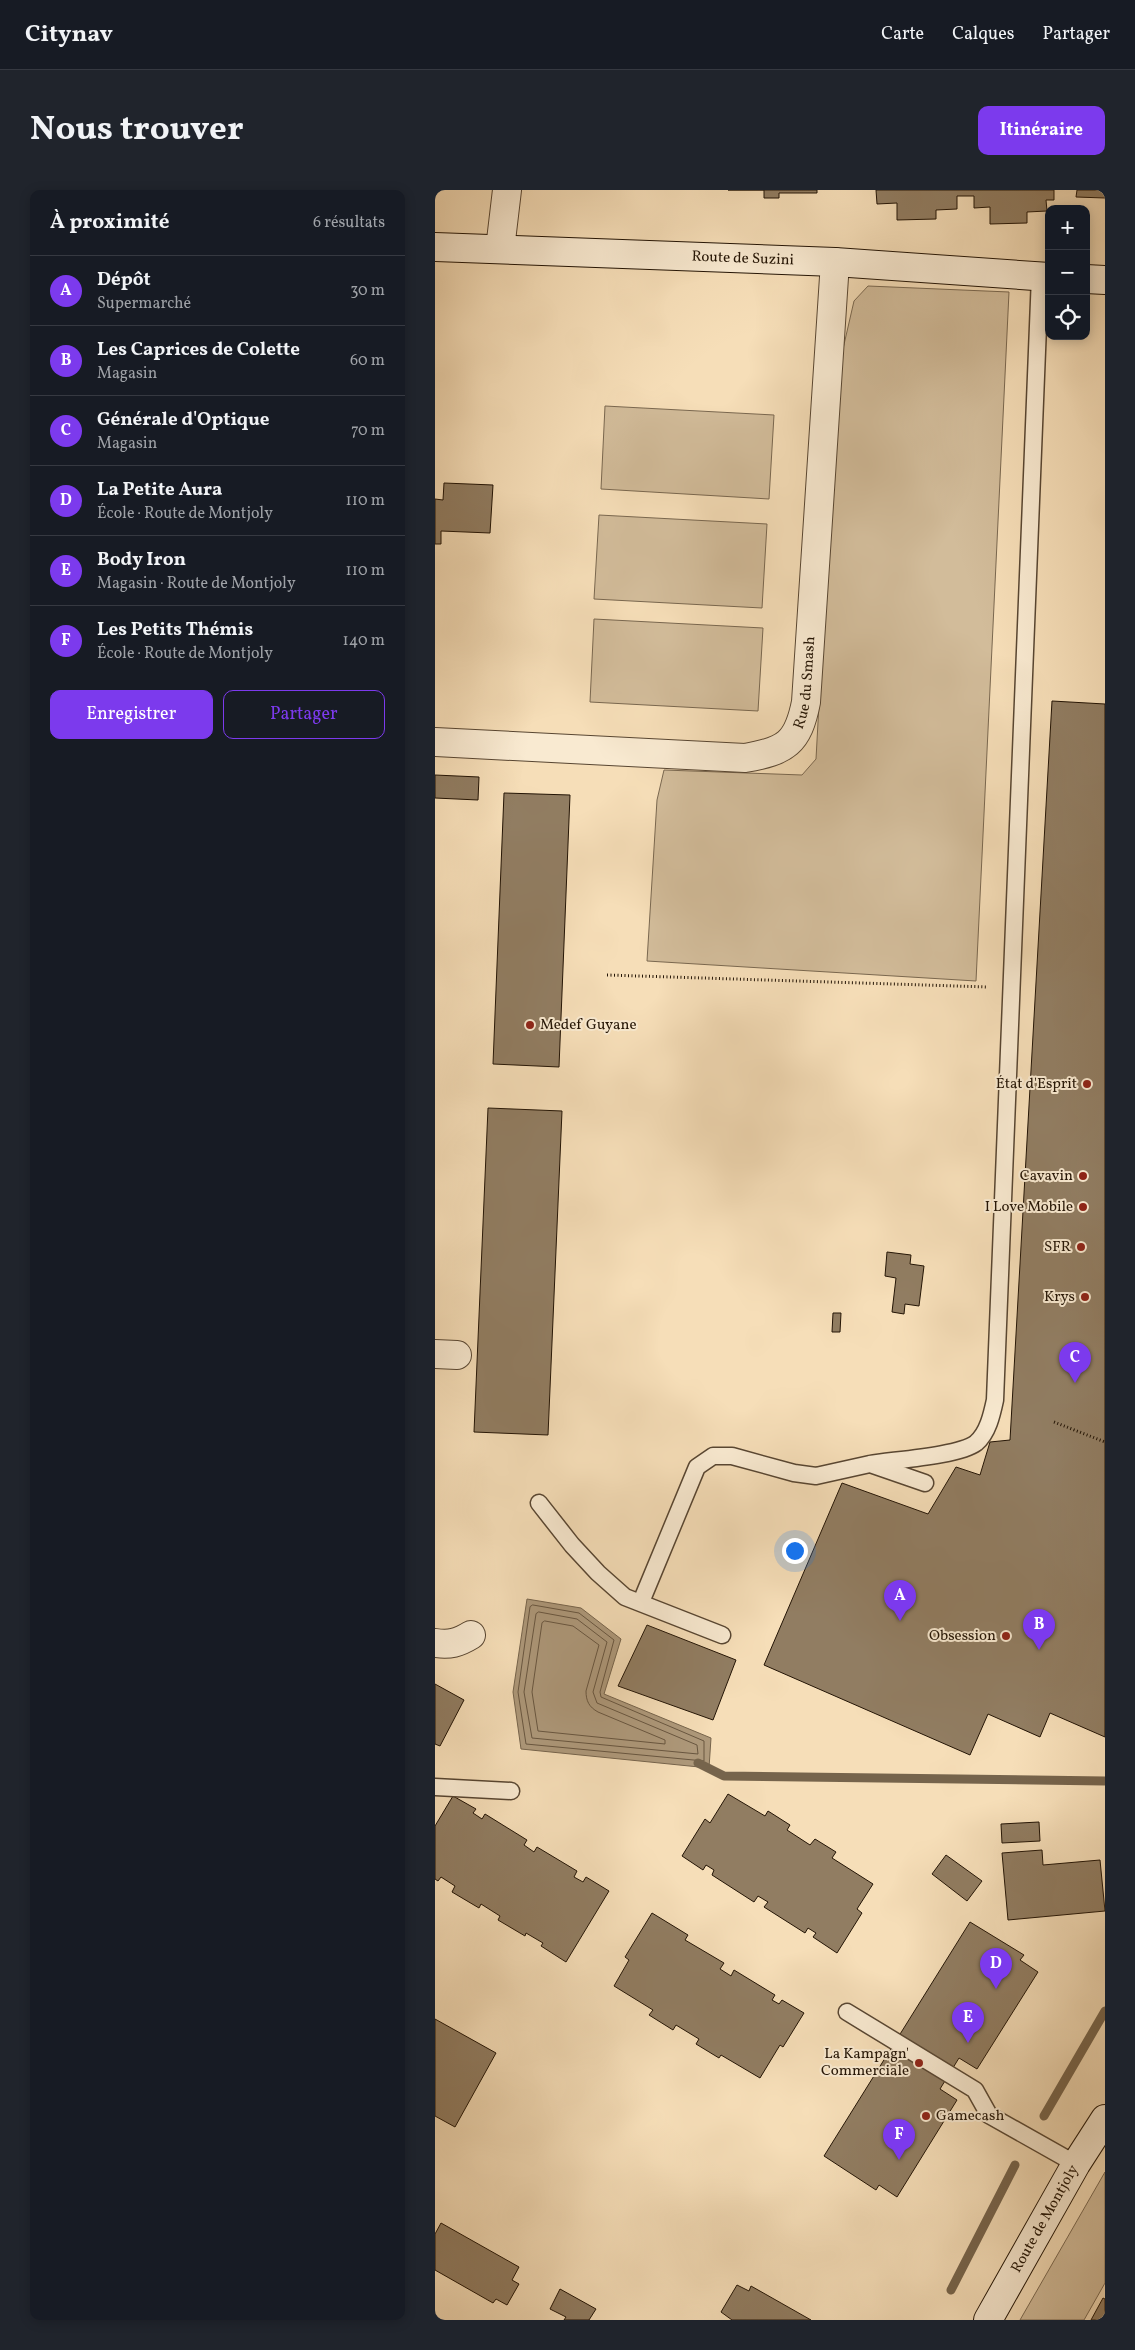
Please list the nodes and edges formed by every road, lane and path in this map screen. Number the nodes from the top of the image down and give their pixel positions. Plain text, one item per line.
1 (507, 190) edge
2 (435, 247) edge
3 (500, 249) junction
4 (835, 262) junction
5 (1044, 276) edge
6 (1090, 279) edge
7 (1105, 280) edge
8 (435, 742) edge
9 (607, 975) dead end
10 (1011, 989) junction
11 (1054, 1422) dead end
12 (1105, 1442) edge
13 (870, 1464) junction
14 (925, 1483) dead end
15 (539, 1503) dead end
16 (641, 1602) junction
17 (471, 1635) dead end
18 (722, 1636) dead end
19 (435, 1643) edge
20 (435, 1787) edge
21 (511, 1791) dead end
22 (847, 2012) dead end
23 (1105, 2119) edge
24 (1077, 2164) junction
25 (988, 2320) edge

1 - 3 street
2 - 3 street, Route de Suzini
3 - 4 street, Route de Suzini
4 - 5 street, Route de Suzini
4 - 8 street, Rue du Smash
5 - 10 lane
6 - 7 street
9 - 10 path
10 - 13 lane
11 - 12 path
13 - 14 lane
13 - 16 lane
15 - 16 lane
16 - 18 lane
17 - 19 street
20 - 21 lane
22 - 24 lane
23 - 24 street, Route de Montjoly
24 - 25 street, Route de Montjoly

